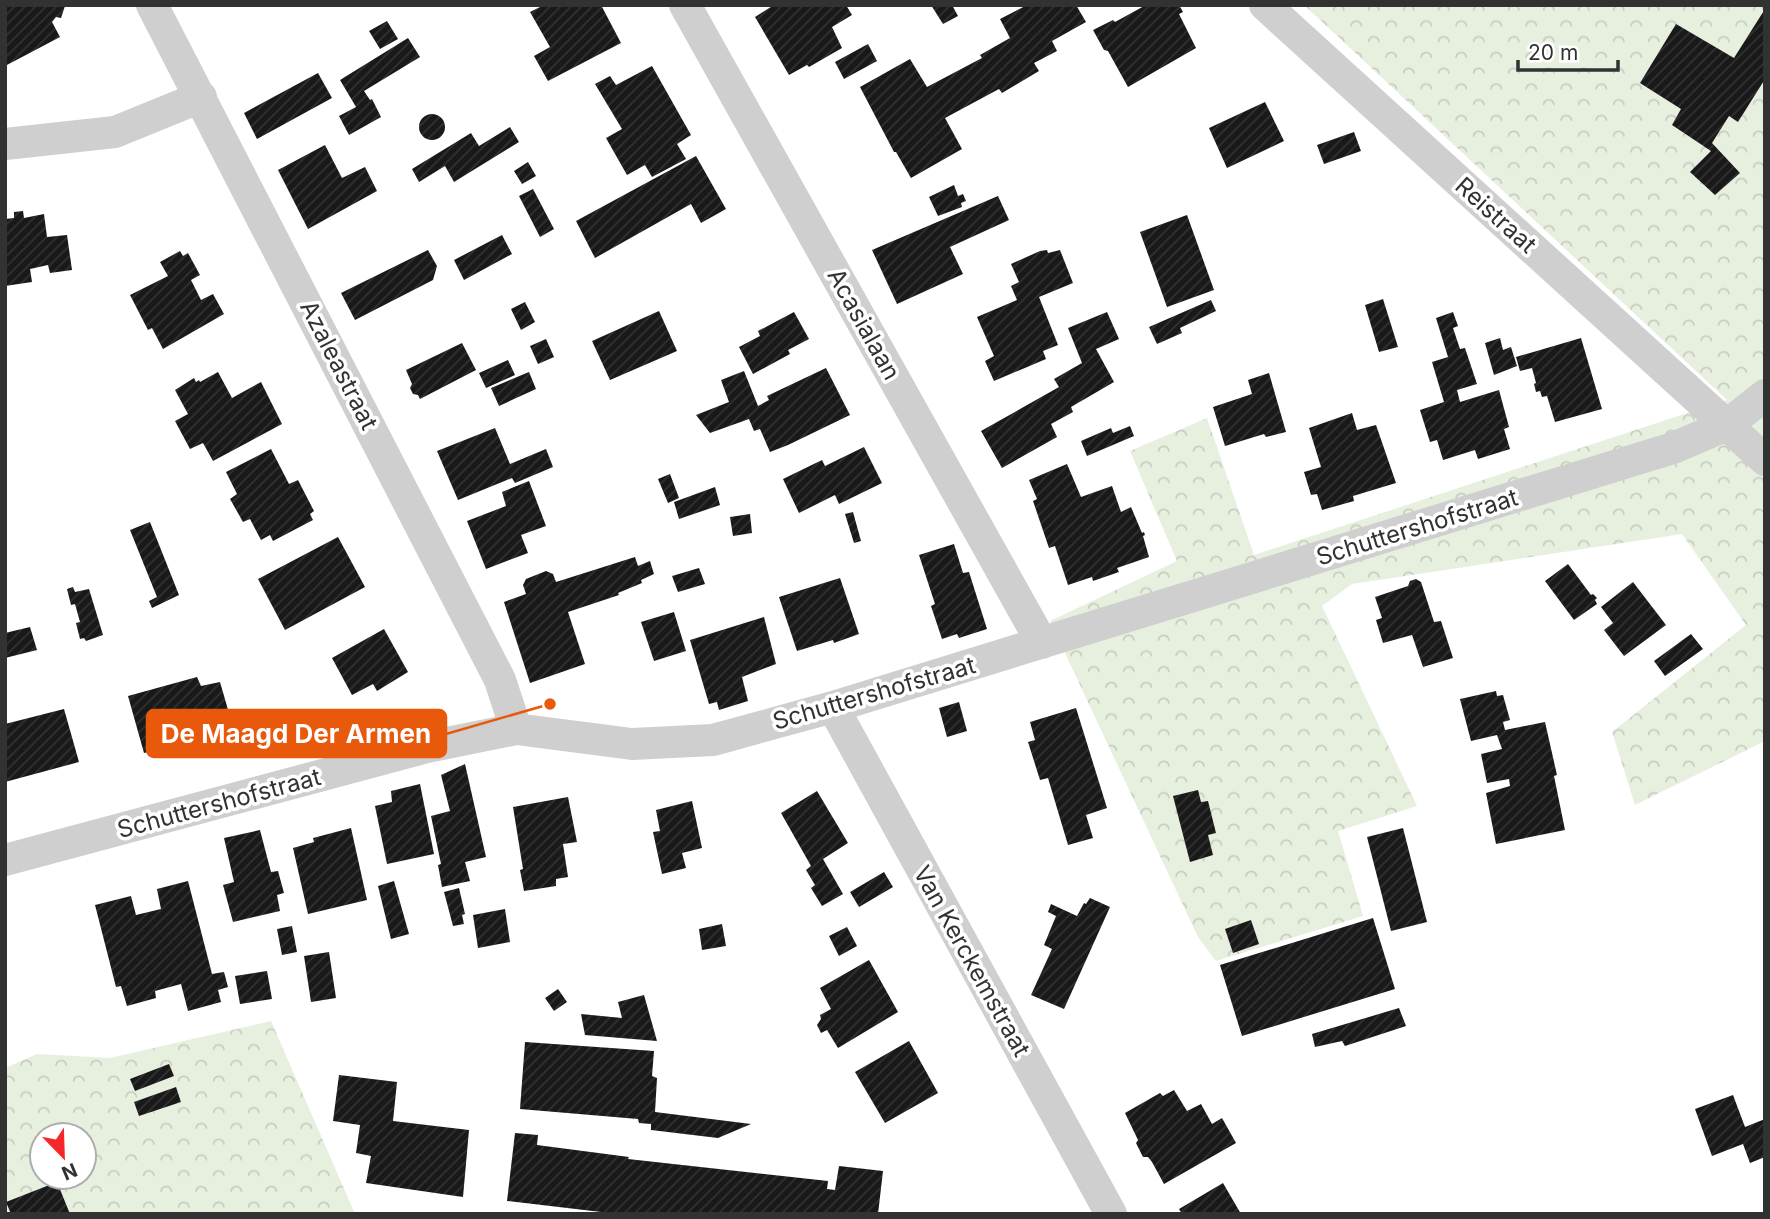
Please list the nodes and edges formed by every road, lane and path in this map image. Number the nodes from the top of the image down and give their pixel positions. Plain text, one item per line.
1 (152, 5) edge
2 (685, 5) edge
3 (1265, 5) edge
4 (201, 97) junction
5 (5, 144) edge
6 (1765, 395) edge
7 (1727, 425) junction
8 (1765, 460) edge
9 (1042, 643) junction
10 (833, 707) junction
11 (516, 729) junction
12 (5, 860) edge
13 (1111, 1214) edge

1 - 4 street, Azaleastraat
2 - 9 street, Acasialaan
3 - 7 street, Reistraat
4 - 5 street
4 - 11 street, Azaleastraat
6 - 7 street, Schuttershofstraat
7 - 8 street, Reistraat
7 - 9 street, Schuttershofstraat
9 - 10 street, Schuttershofstraat
10 - 11 street, Schuttershofstraat
10 - 13 street, Van Kerckemstraat
11 - 12 street, Schuttershofstraat

